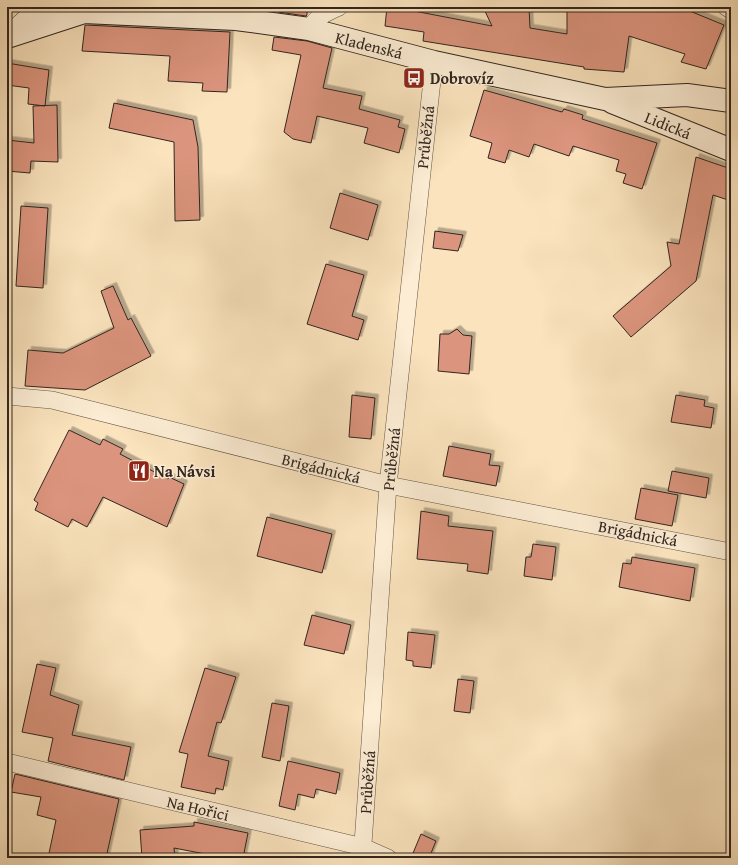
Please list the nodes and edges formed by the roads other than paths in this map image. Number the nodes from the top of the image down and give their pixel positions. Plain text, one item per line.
1 (47, 7) edge
2 (339, 7) edge
3 (726, 7) edge
4 (731, 10) edge
5 (309, 29) junction
6 (7, 36) edge
7 (434, 62) junction
8 (605, 99) junction
9 (731, 101) edge
10 (731, 150) edge
11 (7, 396) edge
12 (388, 485) junction
13 (731, 552) edge
14 (7, 762) edge
15 (362, 852) edge
16 (388, 858) edge

1 - 6 street
2 - 5 street
3 - 4 street
5 - 6 street, Kladenská
5 - 7 street, Kladenská
7 - 8 street, Kladenská
7 - 12 street, Průběžná
8 - 9 street, Kladenská
8 - 10 street, Lidická
11 - 12 street, Brigádnická
12 - 13 street, Brigádnická
12 - 15 street, Průběžná
14 - 15 street, Na Hořici
15 - 16 street, Na Hořici

